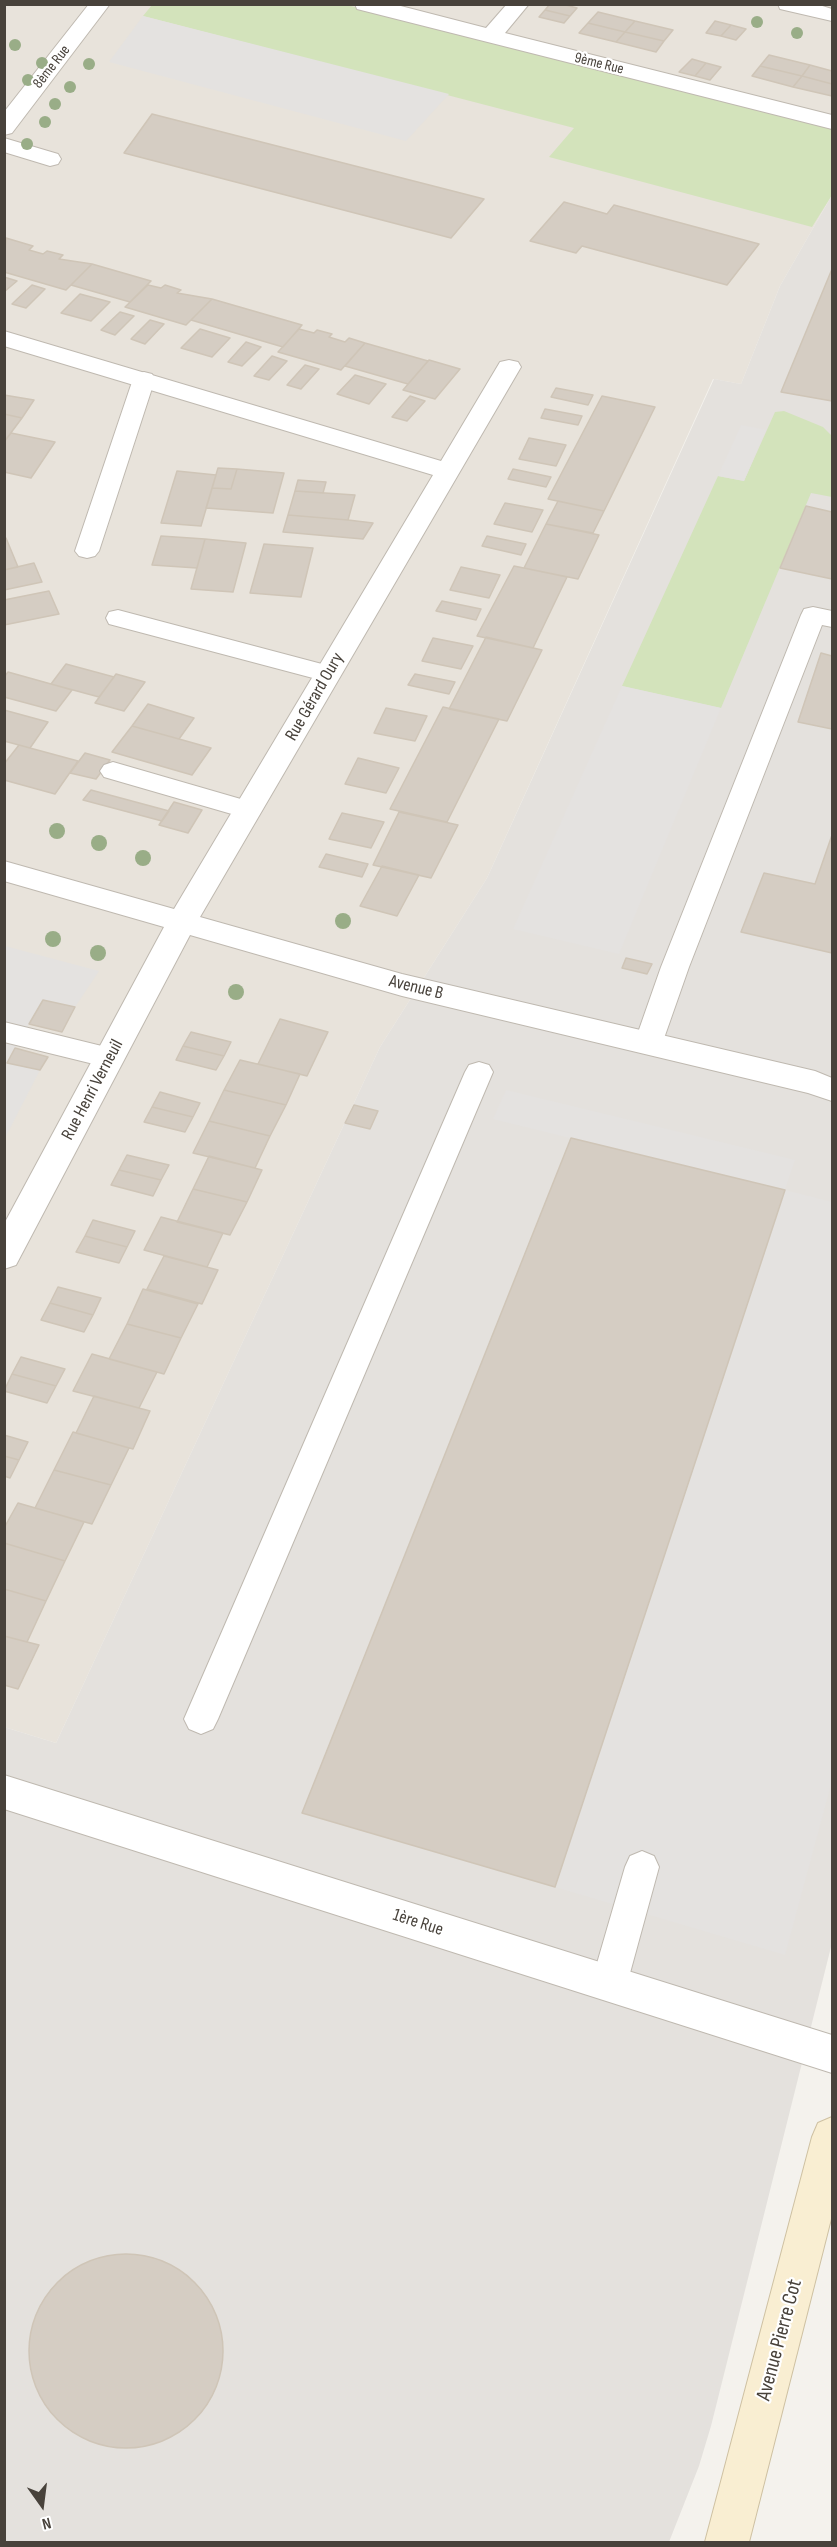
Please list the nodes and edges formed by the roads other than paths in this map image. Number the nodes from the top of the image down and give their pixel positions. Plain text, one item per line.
1 (100, 4) edge
2 (365, 4) edge
3 (519, 4) edge
4 (788, 4) edge
5 (832, 15) edge
6 (490, 36) junction
7 (832, 122) edge
8 (4, 128) edge
9 (4, 145) edge
10 (50, 159) dead end
11 (4, 338) edge
12 (509, 367) dead end
13 (144, 380) junction
14 (448, 471) junction
15 (87, 551) dead end
16 (118, 618) dead end
17 (832, 619) edge
18 (328, 674) junction
19 (113, 771) dead end
20 (249, 810) junction
21 (4, 871) edge
22 (181, 923) junction
23 (4, 1032) edge
24 (648, 1044) junction
25 (110, 1058) junction
26 (479, 1072) dead end
27 (832, 1090) edge
28 (4, 1256) edge
29 (201, 1719) dead end
30 (4, 1792) edge
31 (642, 1867) dead end
32 (609, 1984) junction
33 (832, 2054) edge
34 (832, 2138) edge
35 (728, 2542) edge

1 - 8 street, 8ème Rue
2 - 6 street, 9ème Rue
3 - 6 street
4 - 5 street
6 - 7 street, 9ème Rue
9 - 10 street
11 - 13 street
12 - 14 street, Rue Gérard Oury
13 - 14 street
13 - 15 lane
14 - 18 street, Rue Gérard Oury
16 - 18 lane
17 - 24 lane
18 - 20 street, Rue Gérard Oury
19 - 20 lane
20 - 22 street, Rue Gérard Oury
21 - 22 street, Avenue B
22 - 24 street, Avenue B
22 - 25 street, Rue Henri Verneuil
23 - 25 lane
24 - 27 street, Avenue B
25 - 28 street, Rue Henri Verneuil
26 - 29 lane
30 - 32 street, 1ère Rue
31 - 32 lane
32 - 33 street, 1ère Rue
34 - 35 street, Avenue Pierre Cot

